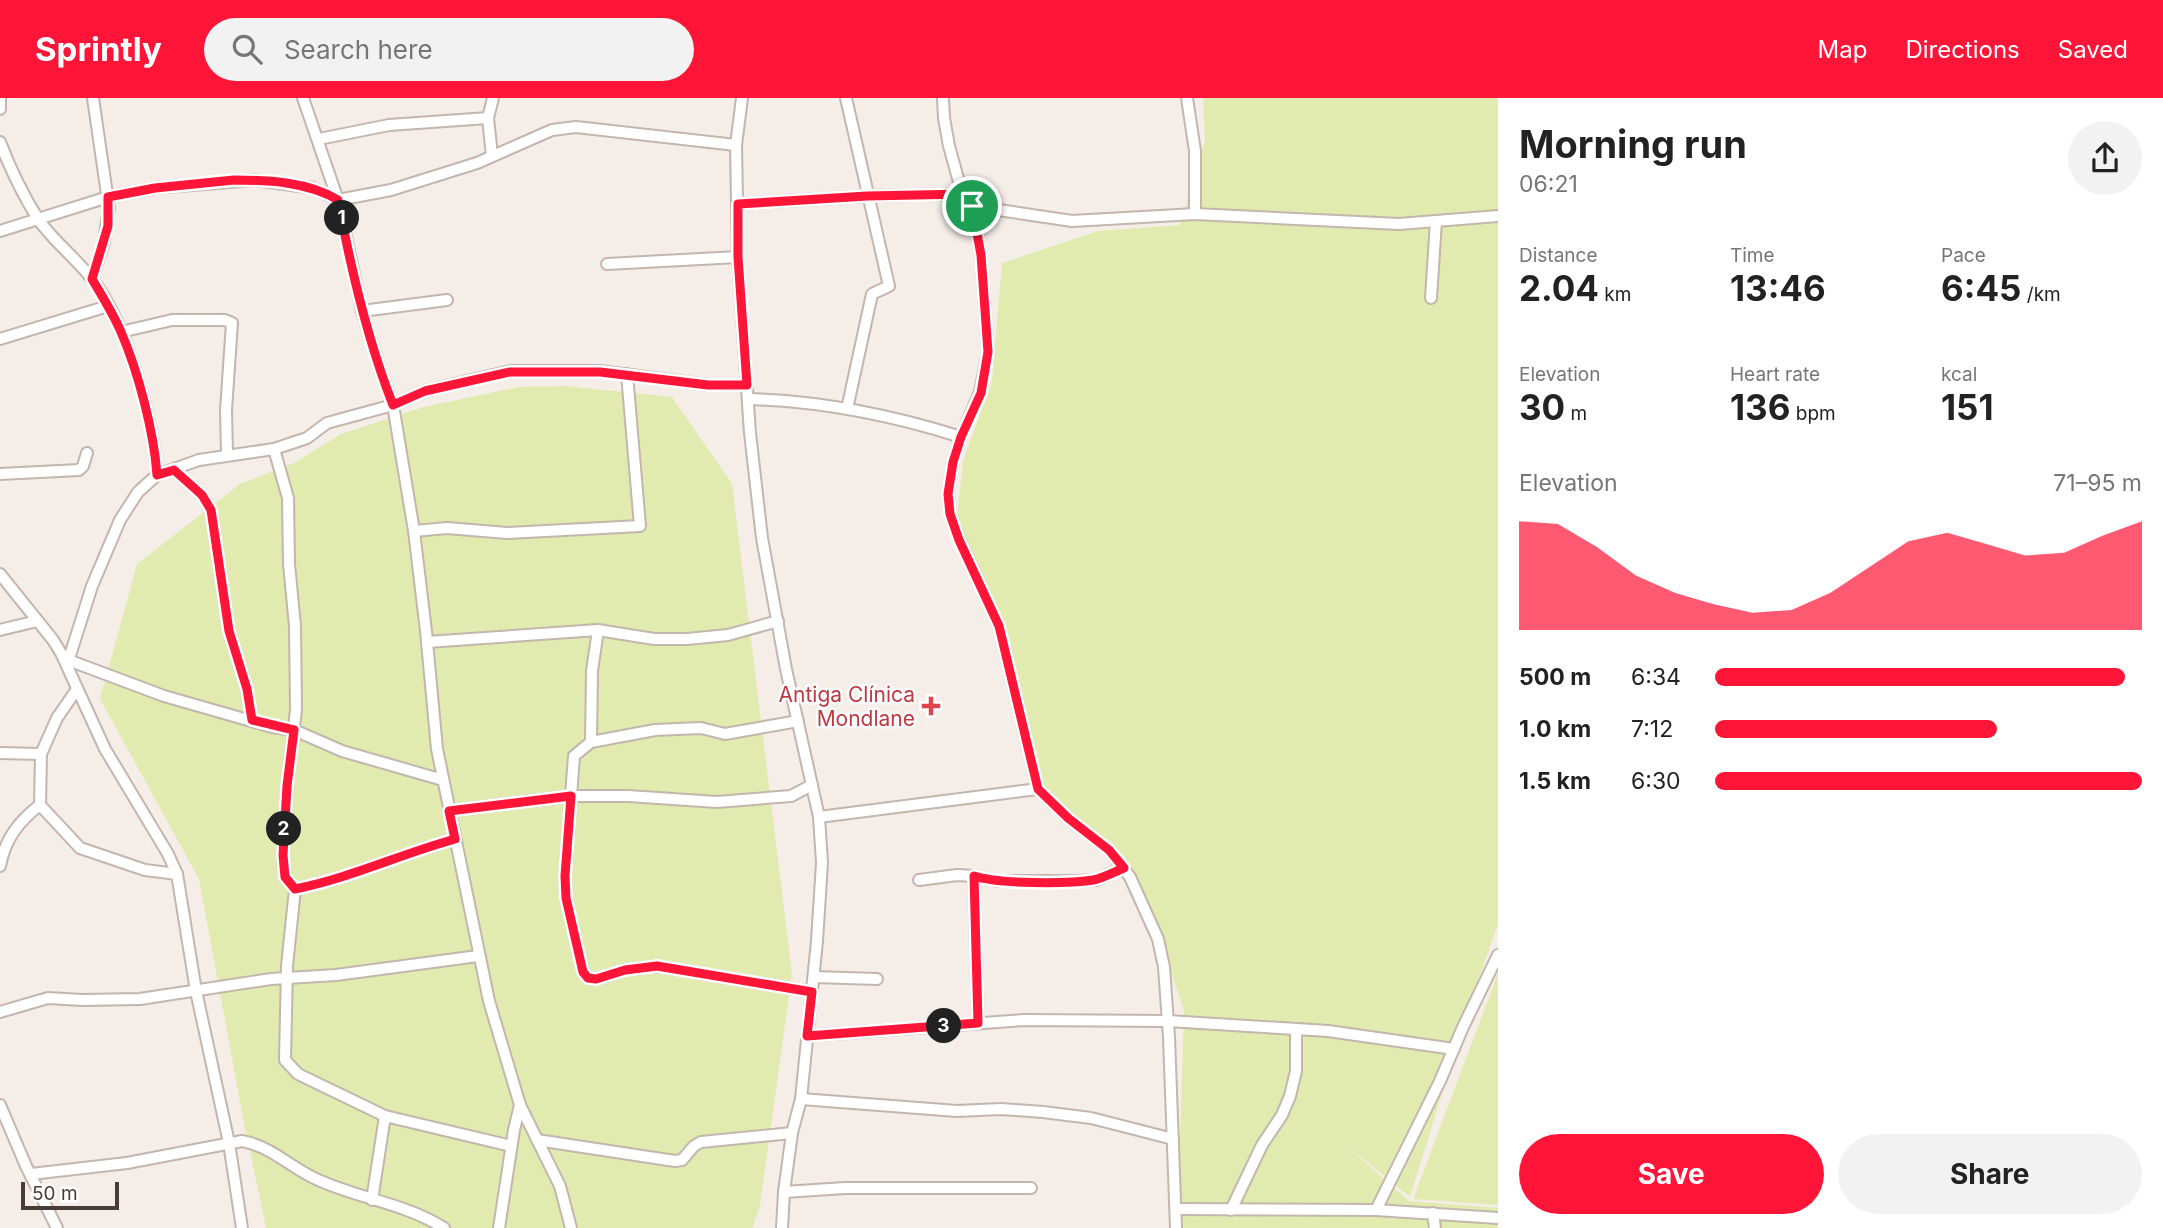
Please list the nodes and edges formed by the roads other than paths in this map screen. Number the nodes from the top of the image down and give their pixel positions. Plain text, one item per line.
1 (0, 98) edge
2 (93, 98) edge
3 (303, 98) edge
4 (493, 98) edge
5 (742, 98) edge
6 (846, 98) edge
7 (943, 98) edge
8 (1187, 98) edge
9 (0, 108) edge
10 (488, 118) junction
11 (319, 139) junction
12 (0, 142) edge
13 (736, 145) junction
14 (492, 156) junction
15 (966, 194) junction
16 (867, 196) junction
17 (108, 197) junction
18 (338, 200) junction
19 (738, 204) junction
20 (972, 206) junction
21 (1195, 214) junction
22 (1498, 216) edge
23 (39, 220) junction
24 (1436, 220) junction
25 (0, 231) edge
26 (738, 257) junction
27 (607, 264) dead end
28 (92, 279) junction
29 (1431, 298) dead end
30 (447, 300) dead end
31 (108, 306) junction
32 (362, 311) junction
33 (121, 332) junction
34 (0, 339) edge
35 (627, 374) junction
36 (747, 385) junction
37 (748, 399) junction
38 (393, 405) junction
39 (847, 409) junction
40 (961, 437) junction
41 (274, 449) junction
42 (87, 453) dead end
43 (227, 455) junction
44 (174, 470) junction
45 (0, 474) edge
46 (157, 475) junction
47 (414, 531) junction
48 (0, 574) edge
49 (37, 621) junction
50 (778, 621) junction
51 (0, 630) edge
52 (598, 630) junction
53 (427, 642) junction
54 (68, 663) junction
55 (77, 689) junction
56 (252, 720) junction
57 (798, 721) junction
58 (294, 730) junction
59 (591, 742) junction
60 (0, 753) edge
61 (41, 754) junction
62 (443, 780) junction
63 (812, 785) junction
64 (1038, 789) junction
65 (571, 796) junction
66 (40, 805) junction
67 (449, 811) junction
68 (819, 817) junction
69 (455, 839) junction
70 (1, 859) edge
71 (1124, 868) junction
72 (177, 874) junction
73 (974, 876) junction
74 (919, 880) dead end
75 (295, 889) junction
76 (478, 956) junction
77 (1497, 959) edge
78 (814, 976) junction
79 (287, 979) junction
80 (877, 979) dead end
81 (196, 991) junction
82 (812, 992) junction
83 (0, 1012) edge
84 (1168, 1021) junction
85 (978, 1023) junction
86 (1296, 1029) junction
87 (807, 1036) junction
88 (1454, 1049) junction
89 (801, 1099) junction
90 (0, 1105) edge
91 (520, 1105) junction
92 (385, 1116) junction
93 (792, 1133) junction
94 (1174, 1139) junction
95 (537, 1140) junction
96 (229, 1143) junction
97 (512, 1146) junction
98 (31, 1174) junction
99 (1031, 1188) dead end
100 (784, 1192) junction
101 (372, 1200) junction
102 (1176, 1209) junction
103 (1231, 1210) junction
104 (1376, 1210) junction
105 (1433, 1213) junction
106 (1498, 1218) edge
107 (58, 1228) edge
108 (242, 1228) edge
109 (444, 1228) edge
110 (499, 1228) edge
111 (571, 1228) edge
112 (782, 1228) edge
113 (1176, 1228) edge
114 (1435, 1228) edge

1 - 9 street
2 - 17 street
3 - 11 street
4 - 10 street
5 - 13 street
6 - 16 street
7 - 15 street
8 - 21 street
10 - 11 street
10 - 14 street
11 - 18 street
12 - 23 street
13 - 14 street
13 - 19 street
14 - 18 street
15 - 16 street
15 - 20 street
16 - 19 street
16 - 39 street
17 - 18 street
17 - 23 street
17 - 28 street
18 - 32 street
19 - 26 street
20 - 21 street
20 - 40 street
21 - 24 street
22 - 24 street
23 - 25 street
23 - 28 street
24 - 29 street
26 - 27 street
26 - 36 street
28 - 31 street
30 - 32 street
31 - 33 street
31 - 34 street
32 - 38 street
33 - 43 street
33 - 46 street
35 - 36 street
35 - 38 street
35 - 47 street
36 - 37 street
37 - 39 street
37 - 50 street
38 - 41 street
38 - 47 street
39 - 40 street
40 - 64 street
41 - 43 street
41 - 58 street
42 - 45 street
43 - 44 street
44 - 46 street
44 - 56 street
46 - 54 street
47 - 53 street
48 - 49 street
49 - 51 street
49 - 54 street
50 - 52 street
50 - 57 street
52 - 53 street
52 - 59 street
53 - 62 street
54 - 55 street
54 - 56 street
55 - 61 street
55 - 72 street
56 - 58 street
57 - 59 street
57 - 63 street
58 - 62 street
58 - 75 street
59 - 65 street
60 - 61 street
61 - 66 street
62 - 67 street
63 - 65 street
63 - 68 street
64 - 68 street
64 - 71 street
65 - 67 street
65 - 82 street
66 - 70 street
66 - 72 street
67 - 69 street
68 - 78 street
69 - 75 street
69 - 76 street
71 - 73 street
71 - 84 street
72 - 81 street
73 - 74 street
73 - 85 street
75 - 79 street
76 - 79 street
76 - 91 street
77 - 88 street
78 - 80 street
78 - 82 street
79 - 81 street
79 - 92 street
81 - 83 street
81 - 96 street
82 - 87 street
84 - 85 street
84 - 86 street
84 - 94 street
85 - 87 street
86 - 88 street
86 - 103 street
87 - 89 street
88 - 104 street
89 - 93 street
89 - 94 street
90 - 98 street
91 - 95 street
91 - 97 street
92 - 97 street
92 - 101 street
93 - 95 street
93 - 100 street
94 - 102 street
95 - 111 street
96 - 98 street
96 - 101 street
96 - 108 street
97 - 110 street
98 - 107 street
99 - 100 street
100 - 112 street
101 - 109 street
102 - 103 street
102 - 113 street
103 - 104 street
104 - 105 street
105 - 106 street
105 - 114 street

